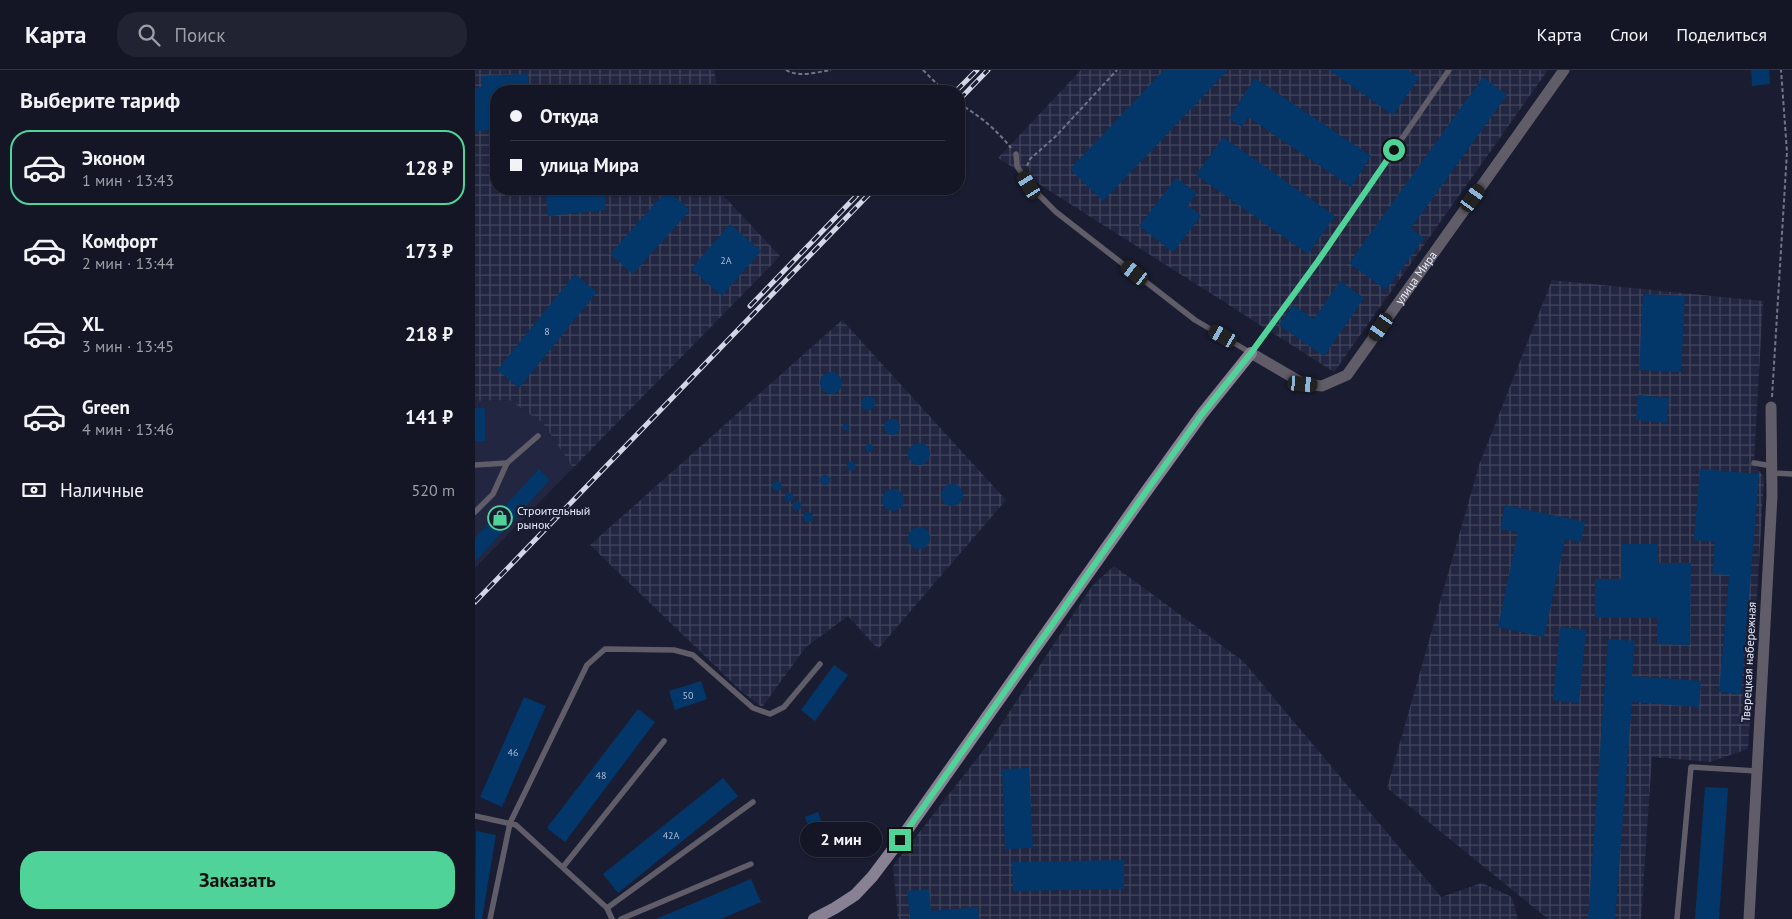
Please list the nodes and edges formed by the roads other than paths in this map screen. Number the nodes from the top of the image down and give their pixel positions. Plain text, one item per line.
1 (1449, 70) edge
2 (1565, 70) edge
3 (1015, 154) road end
4 (1251, 353) junction
5 (1771, 407) road end
6 (538, 436) dead end
7 (507, 463) junction
8 (1754, 463) dead end
9 (475, 465) edge
10 (1772, 469) junction
11 (1792, 474) edge
12 (475, 512) edge
13 (820, 664) dead end
14 (664, 741) dead end
15 (1757, 771) junction
16 (753, 802) dead end
17 (475, 816) edge
18 (510, 823) junction
19 (751, 864) dead end
20 (563, 867) junction
21 (607, 908) junction
22 (822, 917) edge
23 (490, 919) edge
24 (612, 919) edge
25 (621, 919) edge
26 (1677, 919) edge
27 (1749, 919) edge

1 - 4 lane
2 - 4 street, улица Мира
3 - 4 lane
4 - 22 street
5 - 10 street, Тверецкая набережная
6 - 7 lane
7 - 9 lane
7 - 12 lane
8 - 10 lane
10 - 11 lane
10 - 15 street, Тверецкая набережная
13 - 18 lane
14 - 20 lane
15 - 26 lane
15 - 27 street, Тверецкая набережная
16 - 21 lane
17 - 18 lane
18 - 20 lane
18 - 23 lane
19 - 25 lane
20 - 21 lane
21 - 24 lane

